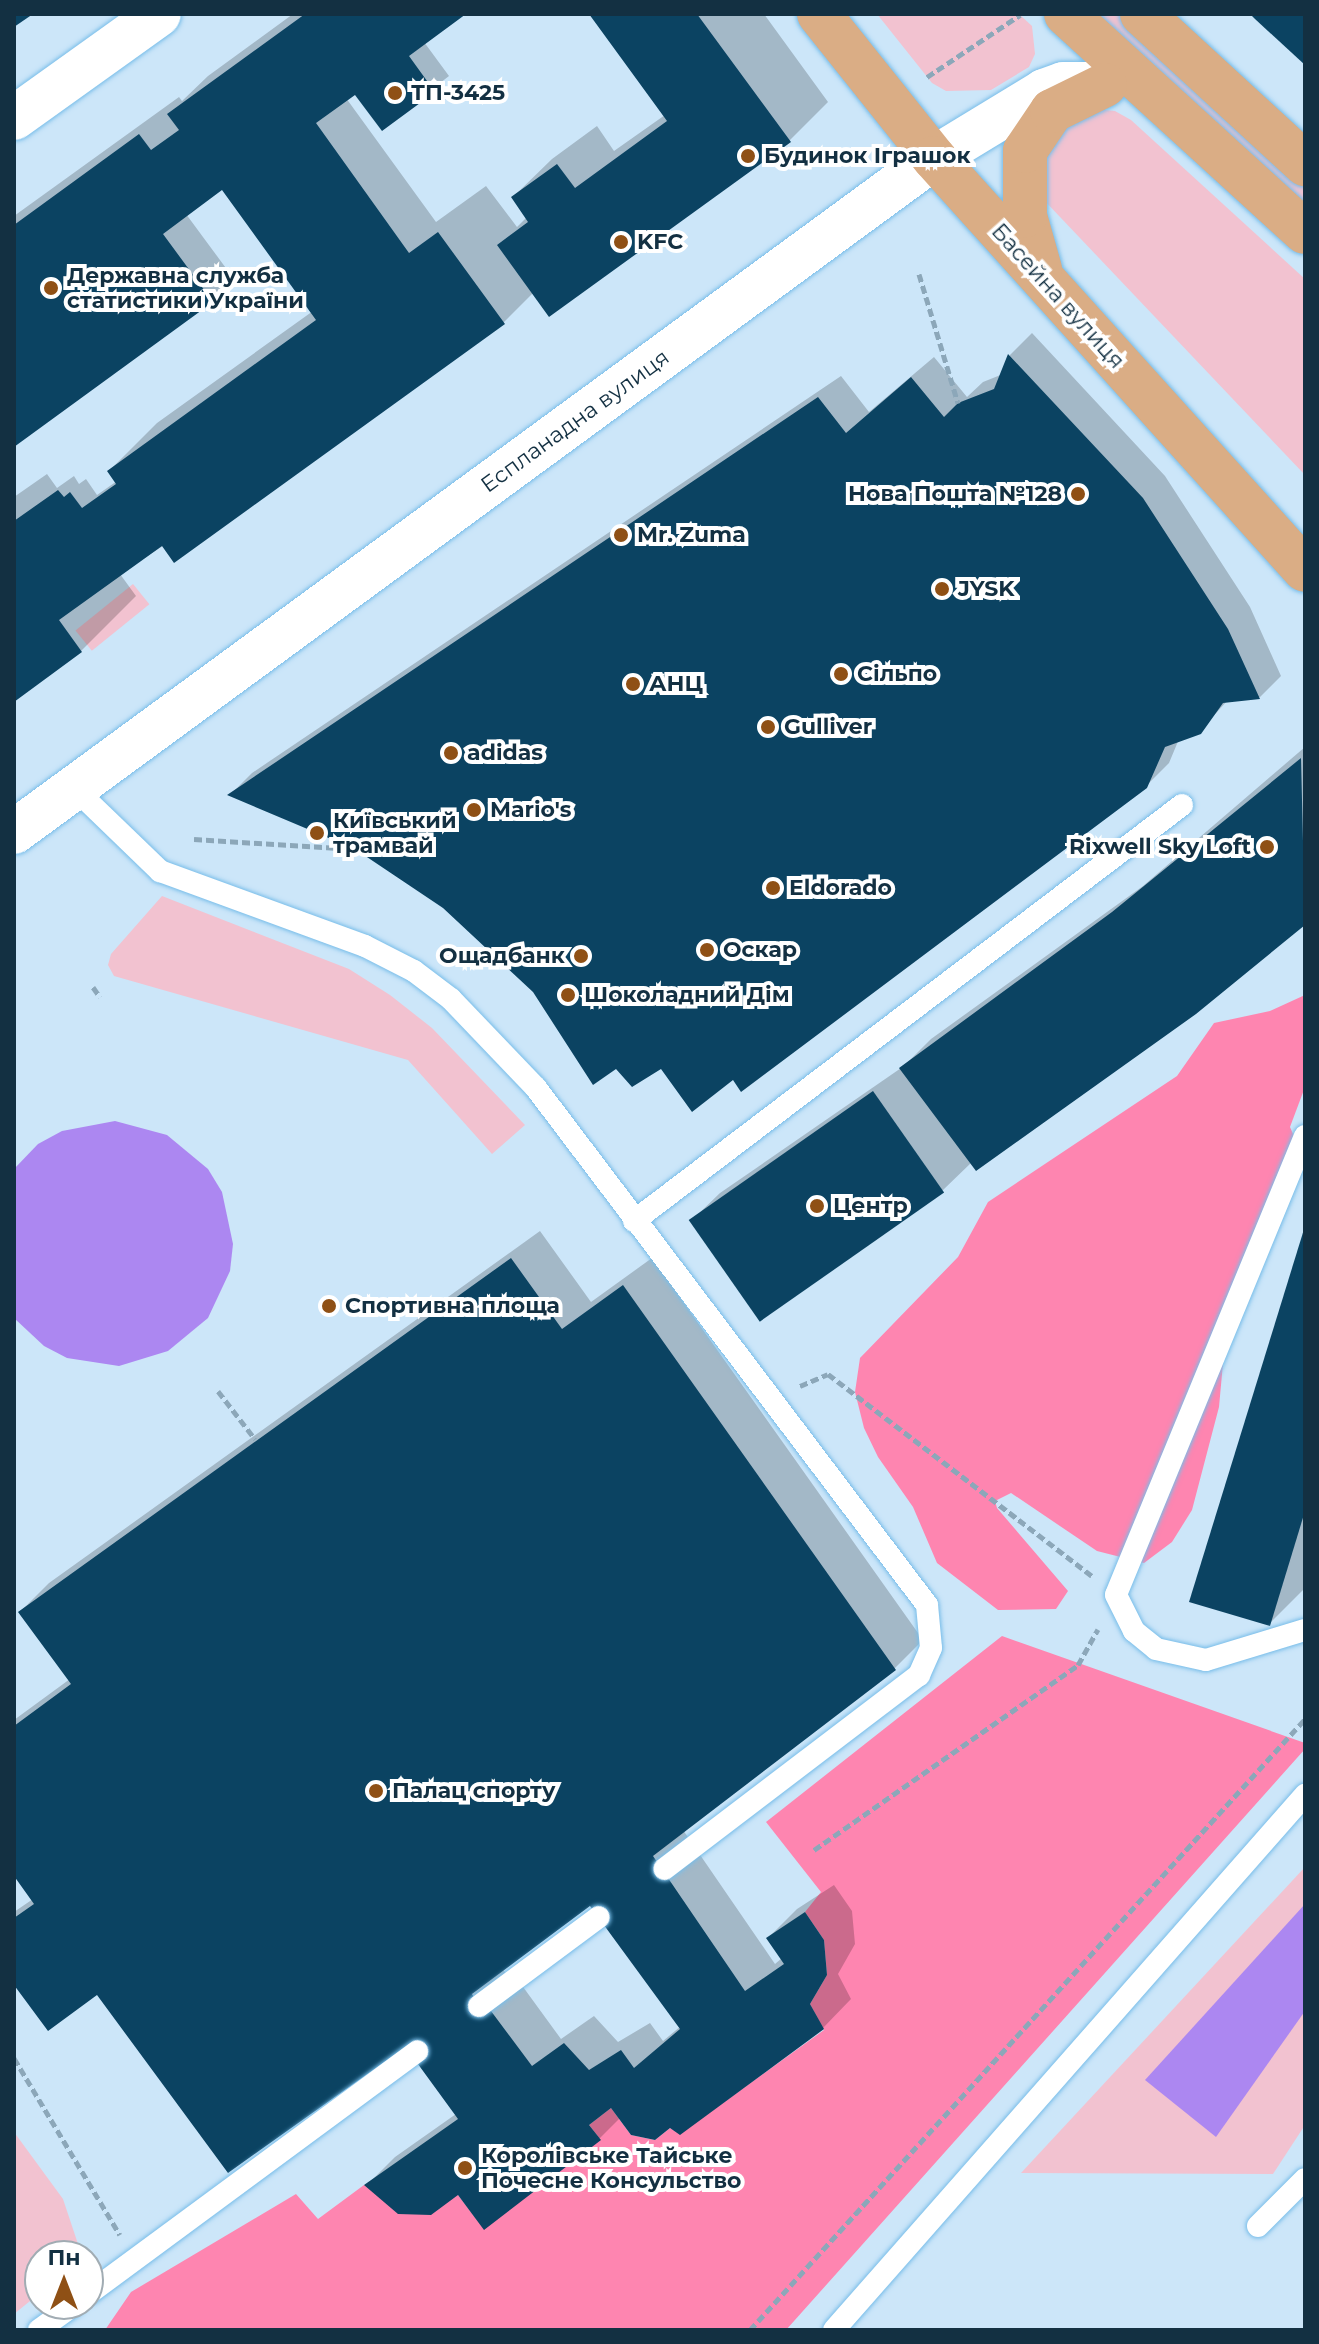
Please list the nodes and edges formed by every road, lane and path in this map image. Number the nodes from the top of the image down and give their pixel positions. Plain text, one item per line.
1 (159, 14) edge
2 (819, 14) edge
3 (1066, 14) edge
4 (1142, 14) edge
5 (1020, 15) edge
6 (927, 77) dead end
7 (1105, 85) junction
8 (1162, 97) junction
9 (14, 118) edge
10 (934, 158) junction
11 (1305, 164) edge
12 (1305, 232) edge
13 (919, 274) dead end
14 (1044, 281) junction
15 (958, 403) dead end
16 (1305, 570) edge
17 (74, 788) junction
18 (1182, 805) dead end
19 (14, 832) edge
20 (194, 839) dead end
21 (355, 849) dead end
22 (93, 987) dead end
23 (100, 997) dead end
24 (1305, 1136) edge
25 (634, 1221) junction
26 (218, 1391) dead end
27 (768, 1399) junction
28 (255, 1439) dead end
29 (1116, 1595) junction
30 (1305, 1630) edge
31 (1078, 1665) dead end
32 (1305, 1719) edge
33 (1305, 1795) edge
34 (814, 1850) dead end
35 (664, 1869) dead end
36 (599, 1917) dead end
37 (479, 2006) dead end
38 (417, 2051) dead end
39 (14, 2058) edge
40 (1305, 2179) edge
41 (1258, 2226) dead end
42 (135, 2260) junction
43 (104, 2282) edge
44 (750, 2330) edge
45 (834, 2330) edge

1 - 9 main road
2 - 10 main road, Басейна вулиця
3 - 8 main road
4 - 11 main road
5 - 6 path
7 - 8 main road, Еспланадна вулиця
7 - 10 main road, Еспланадна вулиця
7 - 14 main road
8 - 12 main road
10 - 14 main road, Басейна вулиця
10 - 17 main road, Еспланадна вулиця
13 - 15 path
14 - 16 main road, Басейна вулиця
17 - 19 main road, Еспланадна вулиця
17 - 25 lane
18 - 25 lane
20 - 21 path
22 - 23 path
24 - 29 lane
25 - 27 lane
26 - 28 path
27 - 29 path
27 - 35 lane
29 - 30 lane
31 - 34 path
32 - 44 path
33 - 45 lane
36 - 37 lane
38 - 42 lane
39 - 42 path
40 - 41 lane
42 - 43 lane

